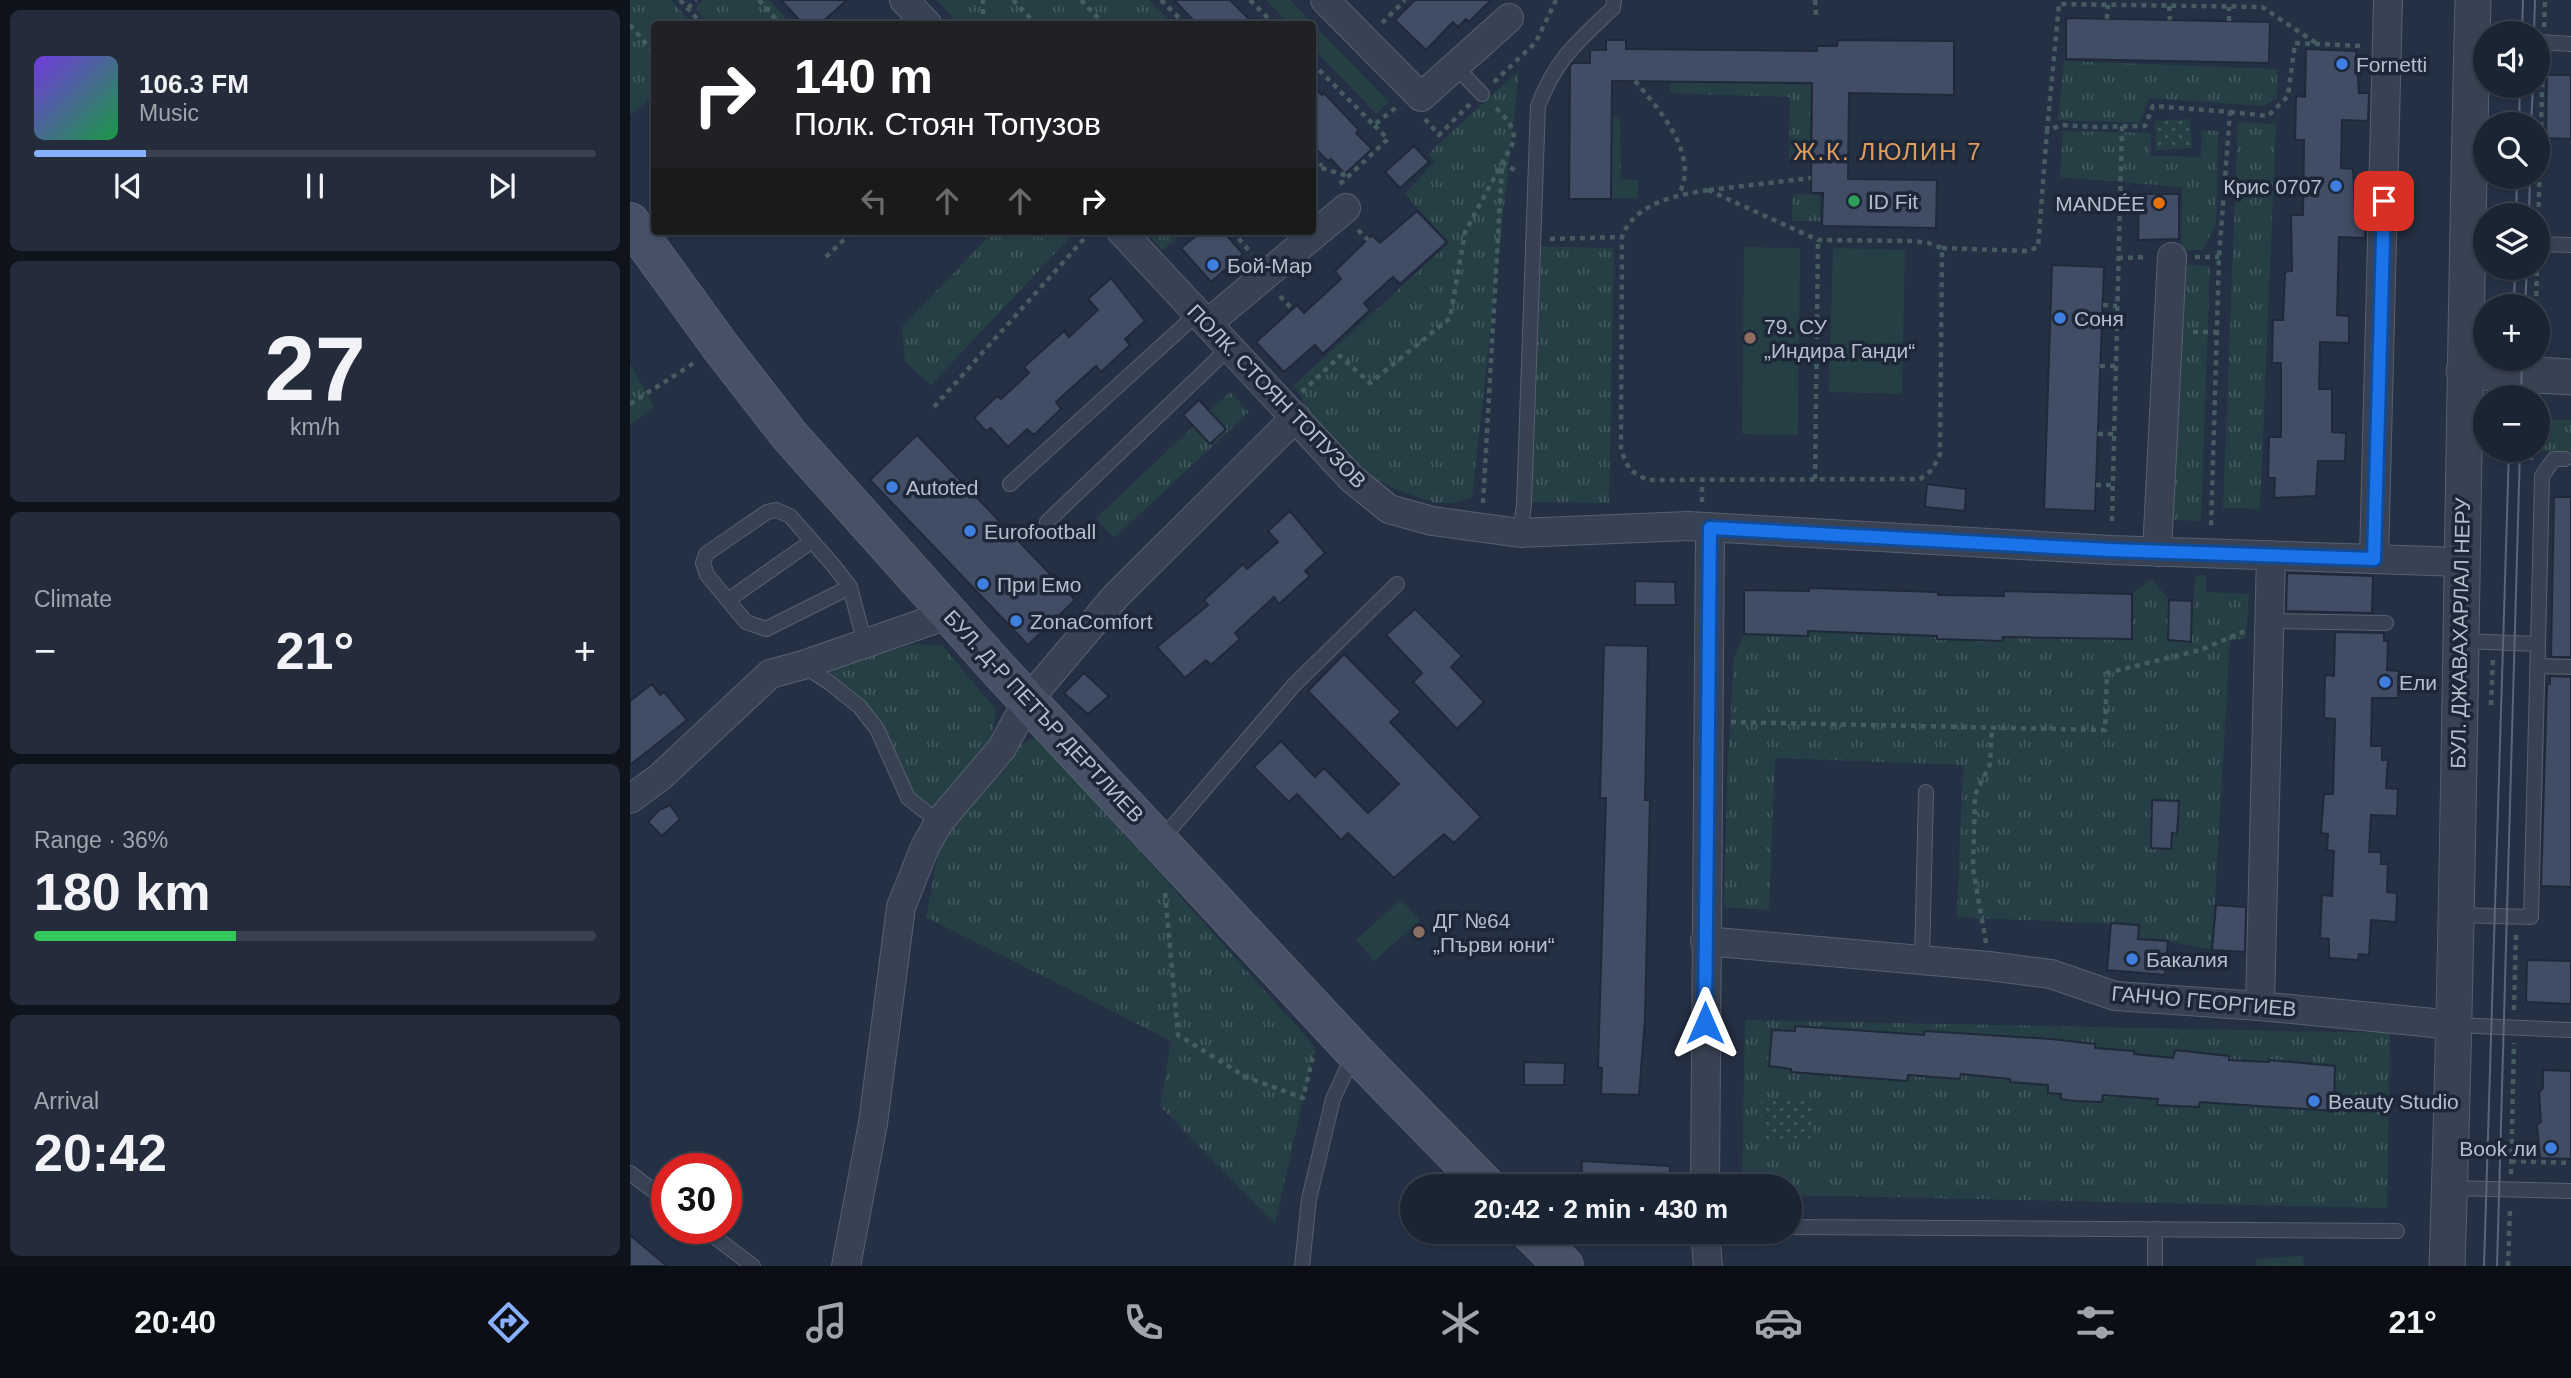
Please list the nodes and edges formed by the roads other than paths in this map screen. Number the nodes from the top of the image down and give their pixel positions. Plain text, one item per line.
1 (904, 0) edge
2 (1614, 0) edge
3 (2388, 0) edge
4 (2473, 0) edge
5 (1331, 2) edge
6 (1509, 18) dead end
7 (924, 21) edge
8 (2476, 21) edge
9 (2550, 43) edge
10 (2571, 44) edge
11 (1455, 66) junction
12 (1482, 94) road end
13 (2477, 98) edge
14 (1341, 197) road end
15 (2476, 203) edge
16 (1316, 219) edge
17 (630, 222) edge
18 (1125, 235) edge
19 (1298, 235) edge
20 (2550, 244) edge
21 (2571, 245) edge
22 (2172, 257) dead end
23 (2473, 272) edge
24 (1203, 318) junction
25 (1230, 346) junction
26 (2463, 371) junction
27 (2571, 377) edge
28 (1292, 412) junction
29 (1010, 484) dead end
30 (2542, 492) dead end
31 (1706, 519) junction
32 (1047, 522) dead end
33 (1520, 533) junction
34 (812, 541) junction
35 (2157, 552) junction
36 (2271, 555) junction
37 (2374, 559) junction
38 (2461, 562) junction
39 (1398, 584) dead end
40 (850, 587) junction
41 (728, 600) junction
42 (950, 614) junction
43 (2270, 621) junction
44 (2386, 624) dead end
45 (2460, 641) junction
46 (865, 643) junction
47 (2538, 644) junction
48 (803, 665) junction
49 (2537, 666) junction
50 (2571, 667) edge
51 (1028, 700) junction
52 (1926, 792) dead end
53 (630, 800) edge
54 (939, 822) junction
55 (1160, 841) junction
56 (2457, 915) junction
57 (1705, 941) junction
58 (1922, 960) junction
59 (2260, 1006) junction
60 (2454, 1025) junction
61 (2571, 1030) edge
62 (1355, 1052) junction
63 (630, 1173) edge
64 (1474, 1174) edge
65 (1705, 1174) edge
66 (2450, 1188) junction
67 (651, 1189) edge
68 (2571, 1191) edge
69 (1802, 1227) edge
70 (2155, 1229) junction
71 (2397, 1231) dead end
72 (724, 1244) edge
73 (1543, 1244) edge
74 (1706, 1244) edge
75 (753, 1266) edge
76 (845, 1266) edge
77 (1301, 1266) edge
78 (1564, 1266) edge
79 (1708, 1266) edge
80 (2155, 1266) edge
81 (2447, 1266) edge

1 - 7 street
2 - 33 lane
3 - 37 street
4 - 8 street, БУЛ. ДЖАВАХАРЛАЛ НЕРУ
5 - 11 street
6 - 11 street
9 - 10 lane
11 - 12 lane
13 - 15 street, БУЛ. ДЖАВАХАРЛАЛ НЕРУ
14 - 16 street
17 - 42 main road, БУЛ. Д-Р ПЕТЪР ДЕРТЛИЕВ
18 - 24 street, ПОЛК. СТОЯН ТОПУЗОВ
19 - 24 street
20 - 21 lane
22 - 35 street
23 - 26 street, БУЛ. ДЖАВАХАРЛАЛ НЕРУ
24 - 25 street, ПОЛК. СТОЯН ТОПУЗОВ
24 - 29 lane
25 - 28 street, ПОЛК. СТОЯН ТОПУЗОВ
25 - 32 lane
26 - 27 street
26 - 38 street, БУЛ. ДЖАВАХАРЛАЛ НЕРУ
28 - 33 street, ПОЛК. СТОЯН ТОПУЗОВ
28 - 51 street
30 - 47 lane
31 - 33 street, ПОЛК. СТОЯН ТОПУЗОВ
31 - 35 street, ПОЛК. СТОЯН ТОПУЗОВ
31 - 57 street
34 - 40 lane
34 - 41 lane
34 - 41 lane
35 - 36 street, ПОЛК. СТОЯН ТОПУЗОВ
36 - 37 street, ПОЛК. СТОЯН ТОПУЗОВ
36 - 43 street
37 - 38 street, ПОЛК. СТОЯН ТОПУЗОВ
38 - 45 street, БУЛ. ДЖАВАХАРЛАЛ НЕРУ
39 - 55 lane
40 - 41 lane
40 - 46 lane
42 - 46 street
42 - 51 main road, БУЛ. Д-Р ПЕТЪР ДЕРТЛИЕВ
43 - 44 lane
43 - 59 street
45 - 47 lane
45 - 56 street, БУЛ. ДЖАВАХАРЛАЛ НЕРУ
46 - 48 street
47 - 49 lane
48 - 53 street
48 - 54 lane
49 - 50 lane
49 - 56 lane
51 - 54 street
51 - 55 main road, БУЛ. Д-Р ПЕТЪР ДЕРТЛИЕВ
52 - 58 lane
54 - 76 street
55 - 62 main road, БУЛ. Д-Р ПЕТЪР ДЕРТЛИЕВ
56 - 60 street, БУЛ. ДЖАВАХАРЛАЛ НЕРУ
57 - 58 street, ГАНЧО ГЕОРГИЕВ
57 - 65 street
58 - 59 street, ГАНЧО ГЕОРГИЕВ
59 - 60 street, ГАНЧО ГЕОРГИЕВ
60 - 61 lane
60 - 66 street, БУЛ. ДЖАВАХАРЛАЛ НЕРУ
62 - 64 main road, БУЛ. Д-Р ПЕТЪР ДЕРТЛИЕВ
62 - 77 lane
63 - 67 lane
66 - 68 lane
66 - 81 street, БУЛ. ДЖАВАХАРЛАЛ НЕРУ
69 - 70 lane
70 - 71 lane
70 - 80 lane
72 - 75 lane
73 - 78 main road
74 - 79 street

